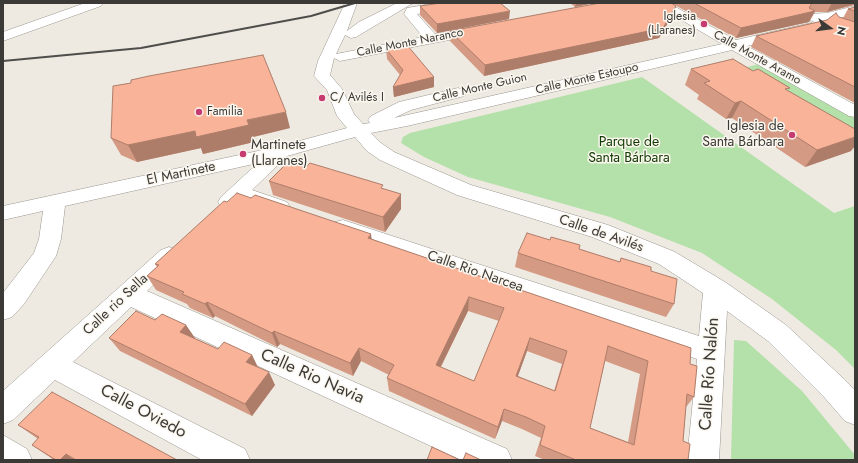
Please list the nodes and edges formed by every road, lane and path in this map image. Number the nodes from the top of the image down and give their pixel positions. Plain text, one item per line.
1 (97, 3) edge
2 (407, 3) edge
3 (459, 3) edge
4 (659, 3) edge
5 (844, 3) edge
6 (357, 8) edge
7 (855, 10) edge
8 (383, 14) junction
9 (801, 15) edge
10 (836, 22) edge
11 (493, 28) edge
12 (345, 34) junction
13 (715, 35) junction
14 (3, 37) edge
15 (432, 39) junction
16 (692, 40) dead end
17 (733, 45) junction
18 (340, 57) junction
19 (334, 89) junction
20 (474, 90) dead end
21 (855, 112) edge
22 (359, 130) junction
23 (281, 152) junction
24 (238, 192) junction
25 (55, 202) junction
26 (3, 213) edge
27 (298, 213) edge
28 (209, 219) edge
29 (320, 220) edge
30 (186, 240) edge
31 (716, 289) junction
32 (128, 294) junction
33 (3, 310) edge
34 (712, 352) junction
35 (52, 365) junction
36 (3, 410) edge
37 (855, 411) edge
38 (3, 451) edge
39 (16, 460) edge
40 (234, 460) edge
41 (496, 460) edge
42 (703, 460) edge

1 - 14 street
2 - 8 street
3 - 15 street
4 - 13 street, Calle Monte Aramo
5 - 9 street
6 - 8 street
6 - 12 street, Calle de Avilés
7 - 10 street
8 - 12 street
10 - 13 street
10 - 17 street, Calle Monte Estoupo
11 - 15 street, Calle Monte Naranco
12 - 18 street, Calle de Avilés
12 - 19 street, Calle de Avilés
13 - 16 street
13 - 17 street, Calle Monte Aramo
15 - 18 street, Calle Monte Naranco
17 - 21 street, Calle Monte Aramo
17 - 22 street, Calle Monte Estoupo
18 - 19 street, Calle de Avilés
19 - 22 street, Calle de Avilés
20 - 22 street, Calle Monte Guion
22 - 23 street, El Martinete
22 - 31 street, Calle de Avilés
23 - 24 street
23 - 25 street, El Martinete
24 - 27 street
24 - 28 street
25 - 26 street, El Martinete
25 - 33 street
29 - 34 street, Calle Rio Narcea
30 - 32 street, Calle rio Sella
31 - 34 street, Calle Río Nalón
31 - 37 street, Calle de Avilés
32 - 35 street, Calle rio Sella
32 - 41 street, Calle Rio Navia
34 - 42 street, Calle Río Nalón
35 - 36 street, Calle rio Sella
35 - 40 street, Calle Oviedo
38 - 39 street

